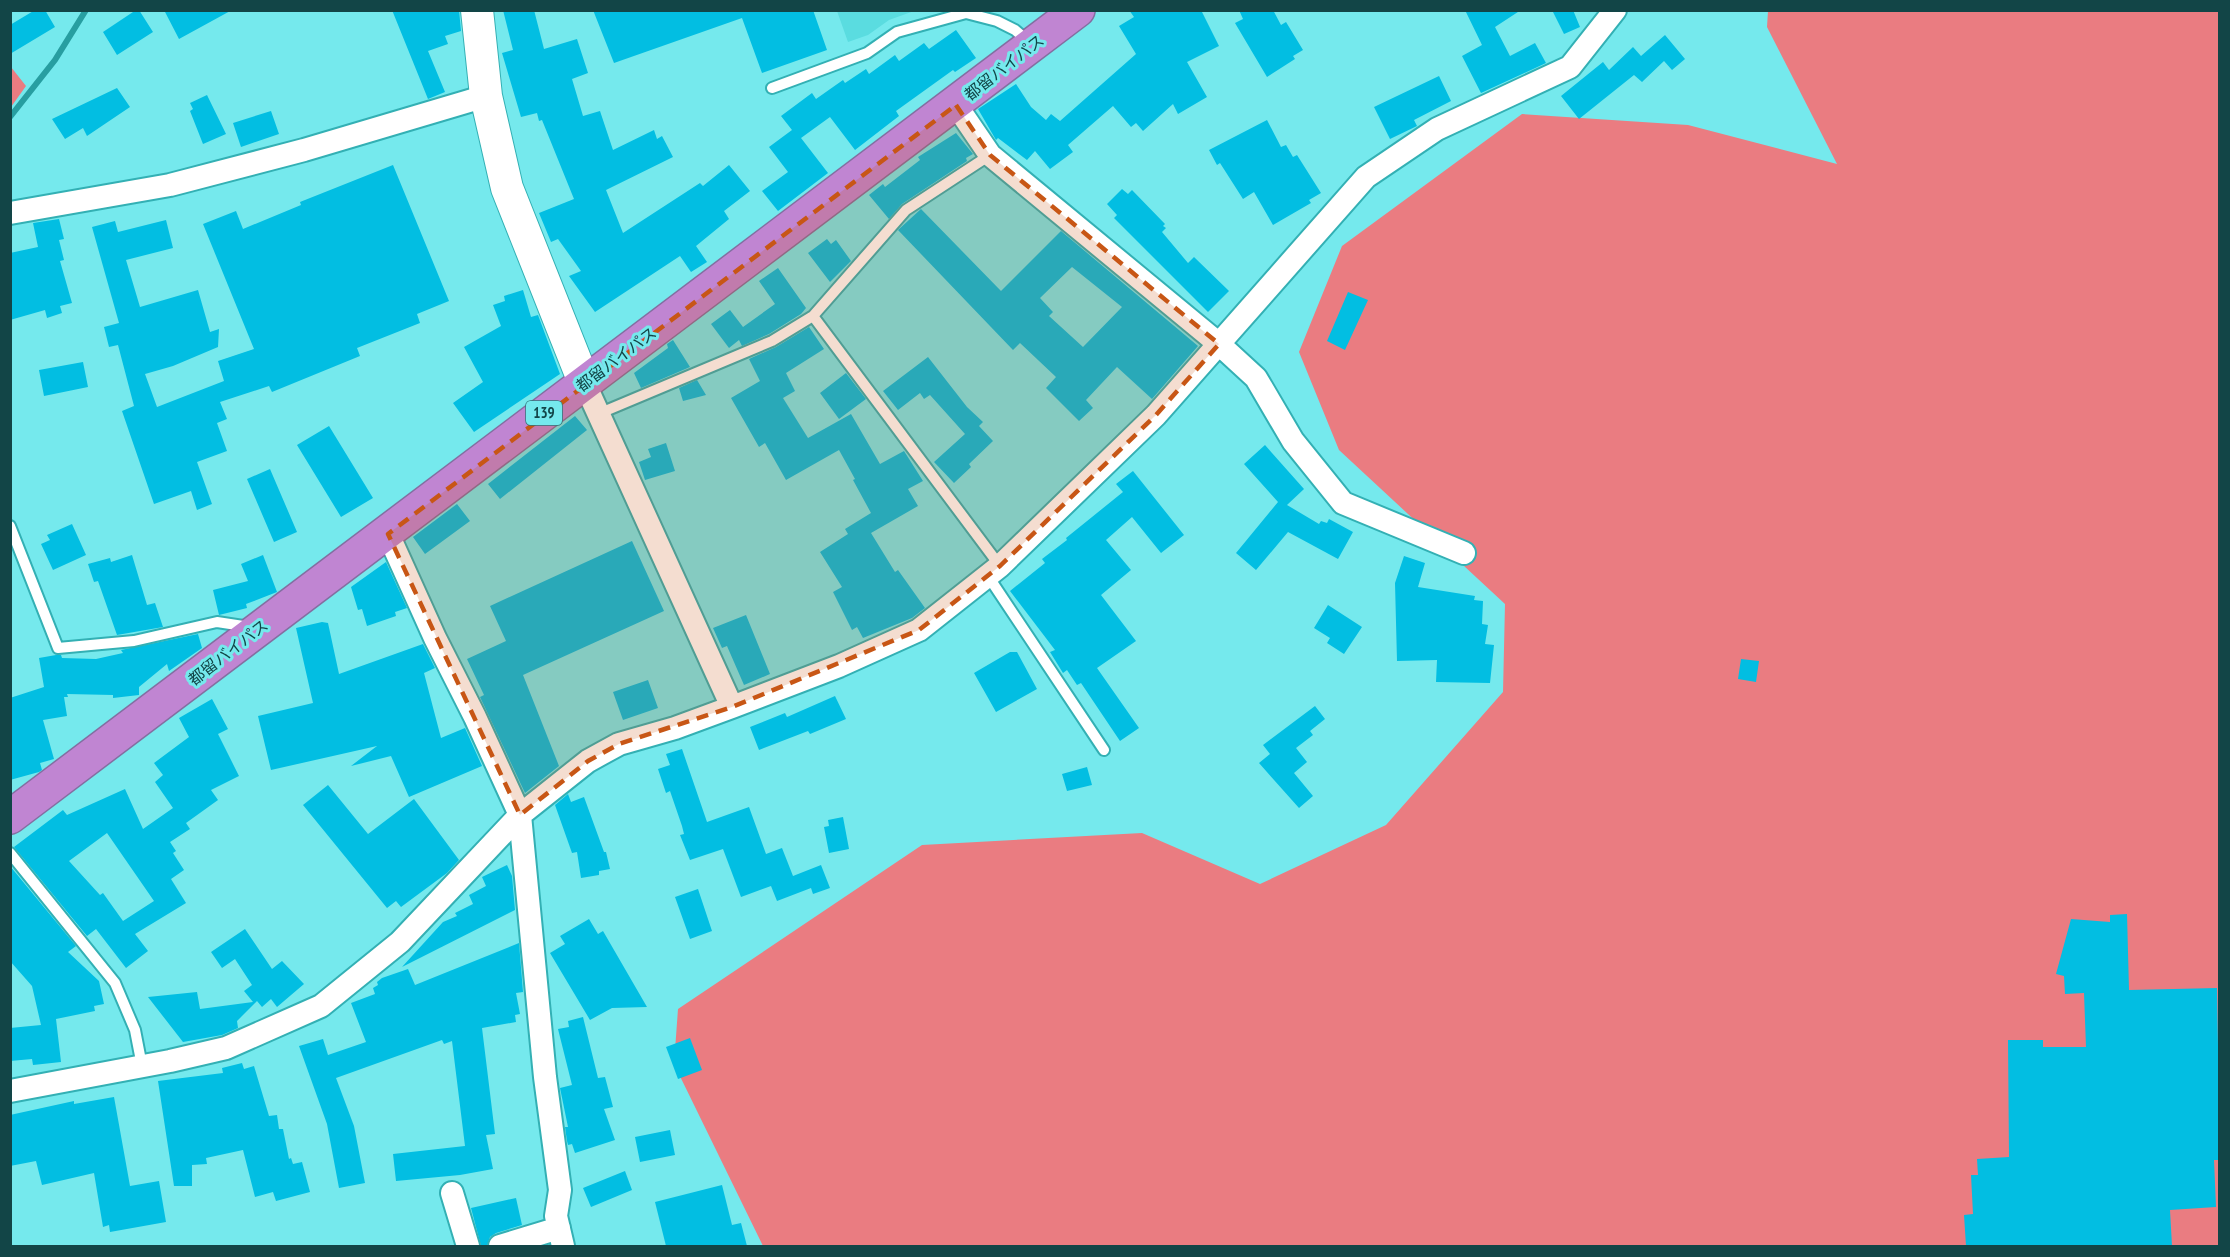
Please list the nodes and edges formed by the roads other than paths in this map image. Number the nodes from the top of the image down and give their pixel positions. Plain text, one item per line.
1 (477, 10) edge
2 (1078, 10) edge
3 (1615, 10) edge
4 (1032, 46) junction
5 (772, 88) dead end
6 (486, 96) junction
7 (956, 105) junction
8 (990, 155) junction
9 (10, 213) edge
10 (813, 316) junction
11 (1219, 344) junction
12 (584, 382) junction
13 (598, 414) junction
14 (10, 526) edge
15 (388, 534) junction
16 (1464, 553) dead end
17 (994, 571) junction
18 (258, 629) junction
19 (732, 707) junction
20 (1104, 750) dead end
21 (520, 815) junction
22 (10, 817) edge
23 (10, 853) edge
24 (142, 1066) junction
25 (10, 1091) edge
26 (452, 1193) dead end
27 (561, 1237) edge
28 (468, 1246) edge
29 (500, 1246) edge

1 - 6 street
2 - 4 highway, 都留バイパス / 139
3 - 11 street
4 - 5 lane
4 - 7 highway, 都留バイパス / 139
6 - 9 street
6 - 12 street
7 - 8 street
7 - 12 highway, 都留バイパス / 139
8 - 10 lane
8 - 11 street
10 - 13 lane
10 - 17 lane
11 - 16 street
11 - 17 street
12 - 13 street
12 - 15 highway, 都留バイパス / 139
13 - 19 street
14 - 18 lane
15 - 18 highway, 都留バイパス / 139
15 - 21 street
17 - 19 street
17 - 20 lane
18 - 22 highway, 都留バイパス / 139
19 - 21 street
21 - 24 street
21 - 27 street
23 - 24 lane
24 - 25 street
26 - 28 street
27 - 29 street

